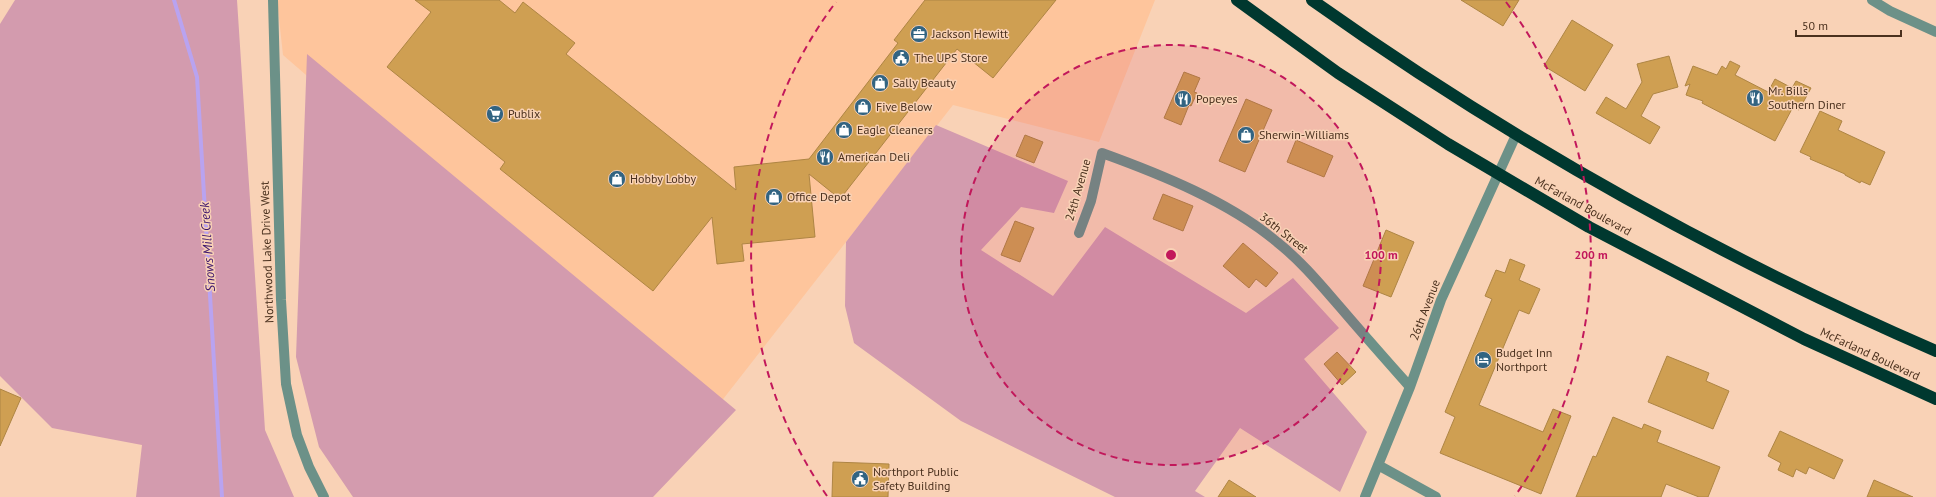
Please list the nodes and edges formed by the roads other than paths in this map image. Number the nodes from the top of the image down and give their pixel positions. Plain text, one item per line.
1 (273, 0) edge
2 (1237, 0) edge
3 (1312, 0) edge
4 (1872, 0) edge
5 (1936, 32) edge
6 (1516, 135) junction
7 (1102, 153) joint
8 (1498, 174) junction
9 (1079, 233) dead end
10 (1936, 350) edge
11 (1410, 387) junction
12 (1936, 400) edge
13 (1378, 466) junction
14 (324, 497) edge
15 (1365, 497) edge
16 (1436, 497) edge

1 - 14 street, Northwood Lake Drive West
2 - 8 highway, McFarland Boulevard
3 - 6 highway
4 - 5 street
6 - 8 street, 26th Avenue
6 - 10 highway
7 - 9 street, 24th Avenue
7 - 11 street, 36th Street
8 - 11 street, 26th Avenue
8 - 12 highway, McFarland Boulevard
11 - 13 street, 26th Avenue
13 - 15 street, 26th Avenue
13 - 16 street

